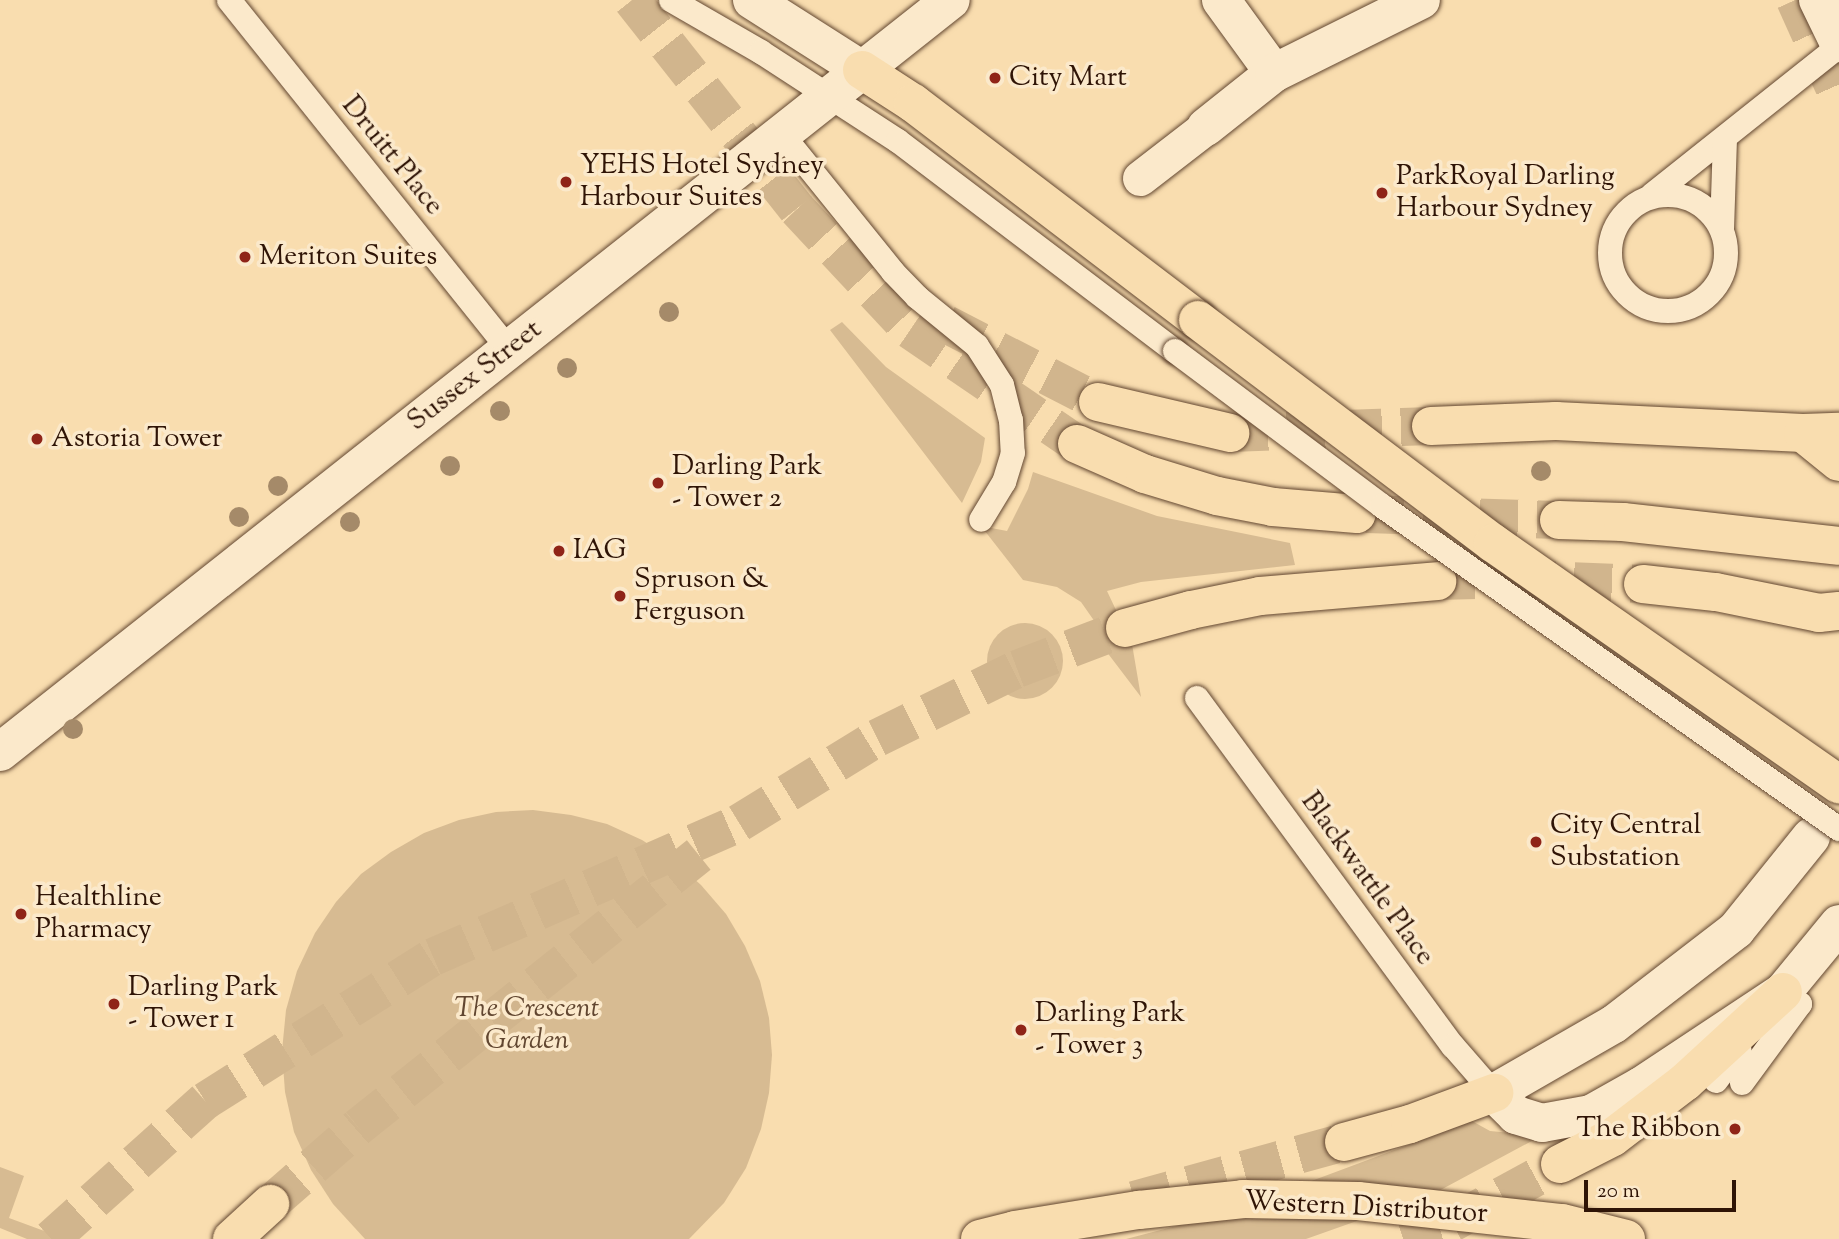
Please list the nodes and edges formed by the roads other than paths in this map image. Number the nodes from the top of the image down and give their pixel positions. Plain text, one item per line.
1 (229, 0) edge
2 (671, 0) edge
3 (752, 0) edge
4 (951, 0) edge
5 (1221, 0) edge
6 (1422, 0) edge
7 (1818, 0) edge
8 (1839, 45) edge
9 (862, 70) junction
10 (1274, 73) junction
11 (830, 95) junction
12 (1206, 127) joint
13 (781, 133) junction
14 (1725, 138) junction
15 (1140, 178) dead end
16 (1652, 195) junction
17 (1722, 229) junction
18 (509, 350) junction
19 (1098, 402) tunnel mouth
20 (1839, 405) edge
21 (1431, 426) tunnel mouth
22 (1230, 433) tunnel mouth
23 (1821, 433) edge
24 (1077, 444) tunnel mouth
25 (1839, 463) edge
26 (1357, 514) tunnel mouth
27 (981, 520) dead end
28 (1559, 520) tunnel mouth
29 (1839, 546) edge
30 (1437, 581) tunnel mouth
31 (1643, 584) tunnel mouth
32 (1832, 616) edge
33 (1125, 628) tunnel mouth
34 (1197, 698) dead end
35 (0, 752) edge
36 (1839, 784) edge
37 (1825, 833) edge
38 (1839, 924) edge
39 (1792, 998) junction
40 (1716, 1081) dead end
41 (1742, 1083) dead end
42 (1494, 1093) junction
43 (1344, 1142) tunnel mouth
44 (1560, 1164) tunnel mouth
45 (270, 1204) tunnel mouth
46 (232, 1239) edge
47 (980, 1239) edge
48 (1626, 1239) edge

1 - 18 lane, Druitt Place
2 - 11 lane
3 - 9 street
4 - 9 street, Sussex Street
5 - 10 street
6 - 10 street
7 - 8 street
8 - 14 lane
9 - 11 street, Sussex Street
9 - 36 highway, bridge
10 - 12 street
11 - 13 street, Sussex Street
11 - 37 lane, bridge
12 - 15 street
13 - 18 street, Sussex Street
13 - 27 lane
14 - 16 lane
14 - 17 lane
16 - 17 lane
16 - 17 lane
18 - 35 street, Sussex Street
19 - 22 highway
20 - 23 highway
21 - 23 highway
23 - 25 highway
24 - 26 highway
28 - 29 highway
30 - 33 highway
31 - 32 highway
34 - 42 lane, Blackwattle Place
37 - 42 street
38 - 39 street
39 - 40 lane
39 - 41 lane
39 - 42 street
39 - 44 highway
42 - 43 highway
45 - 46 highway
47 - 48 highway, Western Distributor, bridge

